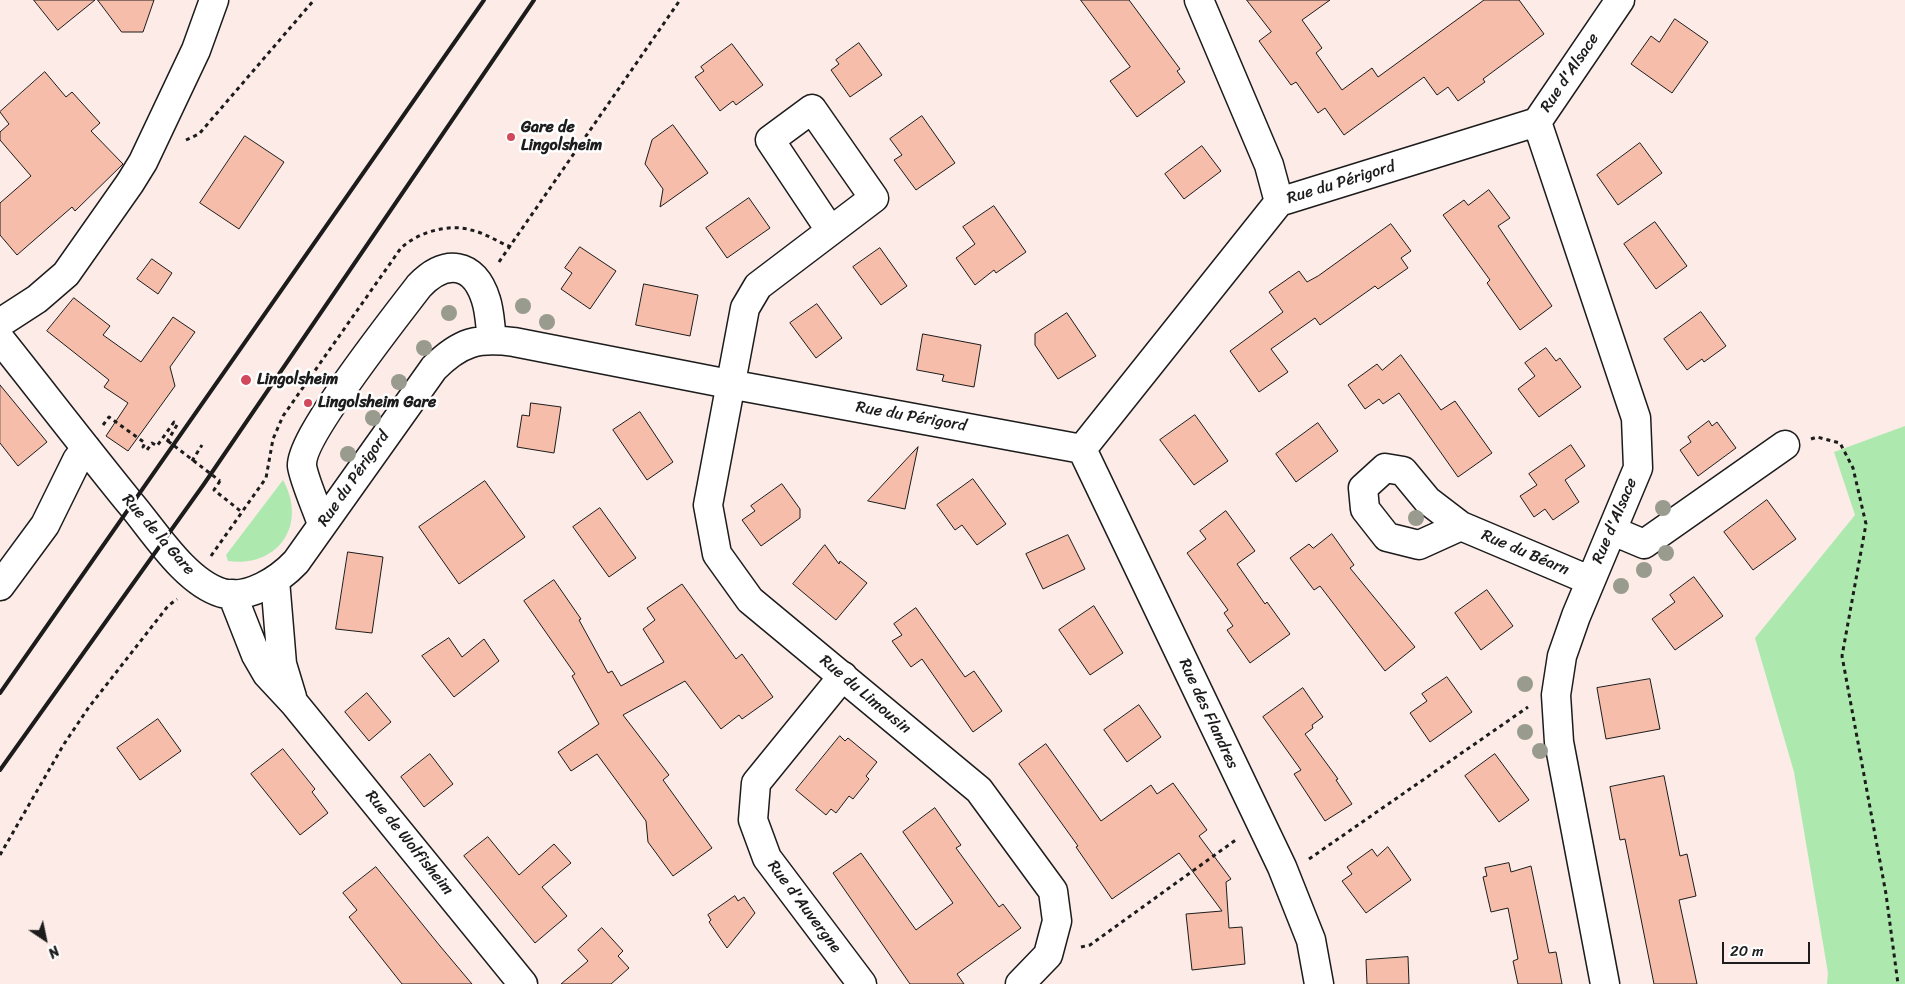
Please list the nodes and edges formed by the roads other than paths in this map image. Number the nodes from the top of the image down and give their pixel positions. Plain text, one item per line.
1 (214, 0) edge
2 (1200, 0) edge
3 (1620, 0) edge
4 (1536, 122) junction
5 (1279, 202) junction
6 (830, 230) dead end
7 (0, 322) edge
8 (0, 338) edge
9 (492, 339) junction
10 (729, 384) junction
11 (1785, 445) road end
12 (86, 448) junction
13 (1082, 449) junction
14 (322, 524) junction
15 (1461, 526) dead end
16 (1613, 531) junction
17 (275, 580) junction
18 (1589, 580) junction
19 (0, 586) edge
20 (232, 594) junction
21 (842, 676) junction
22 (294, 703) junction
23 (523, 984) edge
24 (862, 984) edge
25 (1020, 984) edge
26 (1319, 984) edge
27 (1605, 984) edge

1 - 7 street
2 - 5 street
3 - 4 street, Rue d'Alsace
4 - 5 street, Rue du Périgord
4 - 16 street, Rue d'Alsace
5 - 13 street, Rue du Périgord
6 - 10 street, Rue du Limousin
8 - 12 street, Rue de la Gare
9 - 10 street, Rue du Périgord
9 - 14 street, Rue du Périgord
9 - 14 street
10 - 13 street, Rue du Périgord
10 - 21 street, Rue du Limousin
11 - 16 street
12 - 19 street
12 - 20 street, Rue de la Gare
13 - 26 street, Rue des Flandres
14 - 17 street, Rue du Périgord
15 - 18 street, Rue du Béarn
16 - 18 street, Rue d'Alsace
17 - 20 street
17 - 22 street, Rue de Wolfisheim
18 - 27 street, Rue d'Alsace
20 - 22 street, Rue de Wolfisheim
21 - 24 street, Rue d'Auvergne
21 - 25 street, Rue du Limousin
22 - 23 street, Rue de Wolfisheim

